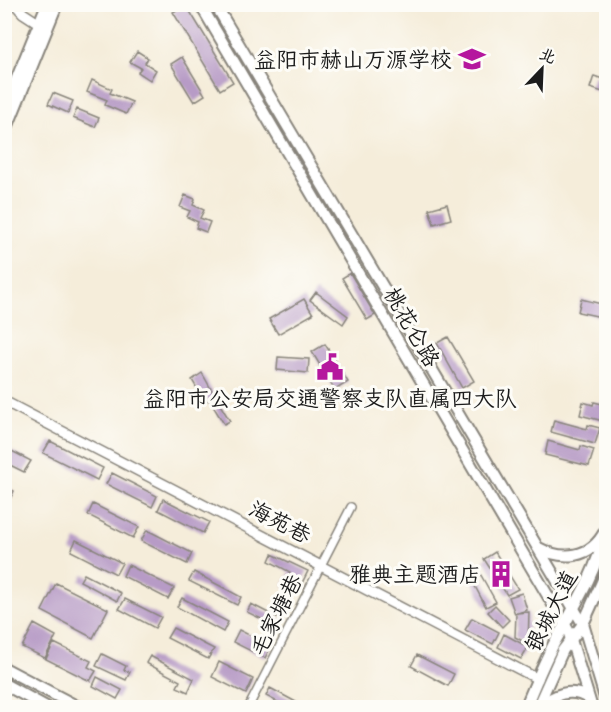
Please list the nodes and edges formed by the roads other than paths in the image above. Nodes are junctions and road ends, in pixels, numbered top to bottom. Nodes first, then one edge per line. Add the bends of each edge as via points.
1 (15, 4) edge
2 (47, 4) edge
3 (57, 4) edge
4 (215, 4) edge
5 (202, 5) edge
6 (43, 26) junction
7 (4, 110) edge
8 (4, 135) edge
9 (4, 401) edge
10 (351, 507) dead end
11 (606, 530) edge
12 (537, 547) junction
13 (321, 566) junction
14 (606, 573) edge
15 (574, 610) junction
16 (583, 624) junction
17 (565, 625) junction
18 (571, 639) junction
19 (4, 668) edge
20 (538, 679) junction
21 (5, 686) edge
22 (606, 701) edge
23 (591, 703) edge
24 (48, 708) edge
25 (80, 708) edge
26 (249, 708) edge
27 (525, 708) edge
28 (537, 708) edge

1 - 6 street
2 - 6 main road
3 - 6 main road
4 - 12 main road, 桃花仑路
5 - 17 main road, 桃花仑路
6 - 7 main road
6 - 8 main road
9 - 13 street, 海苑巷
10 - 13 street, 毛家塘巷
11 - 12 main road via 591,549 578,555 564,557
11 - 15 main road, 银城大道 via 599,559
12 - 15 main road, 桃花仑路
13 - 20 street, 海苑巷
13 - 26 street, 毛家塘巷
14 - 16 main road, 银城大道
15 - 16 main road, 桃花仑路
15 - 17 main road, 银城大道
16 - 18 main road, 银城大道
16 - 22 main road, 桃花仑路
17 - 18 main road, 桃花仑路
17 - 20 main road, 银城大道
18 - 23 main road, 桃花仑路
18 - 28 main road, 银城大道
19 - 25 main road
20 - 27 main road, 银城大道
21 - 24 main road
23 - 28 main road via 580,692 564,693

